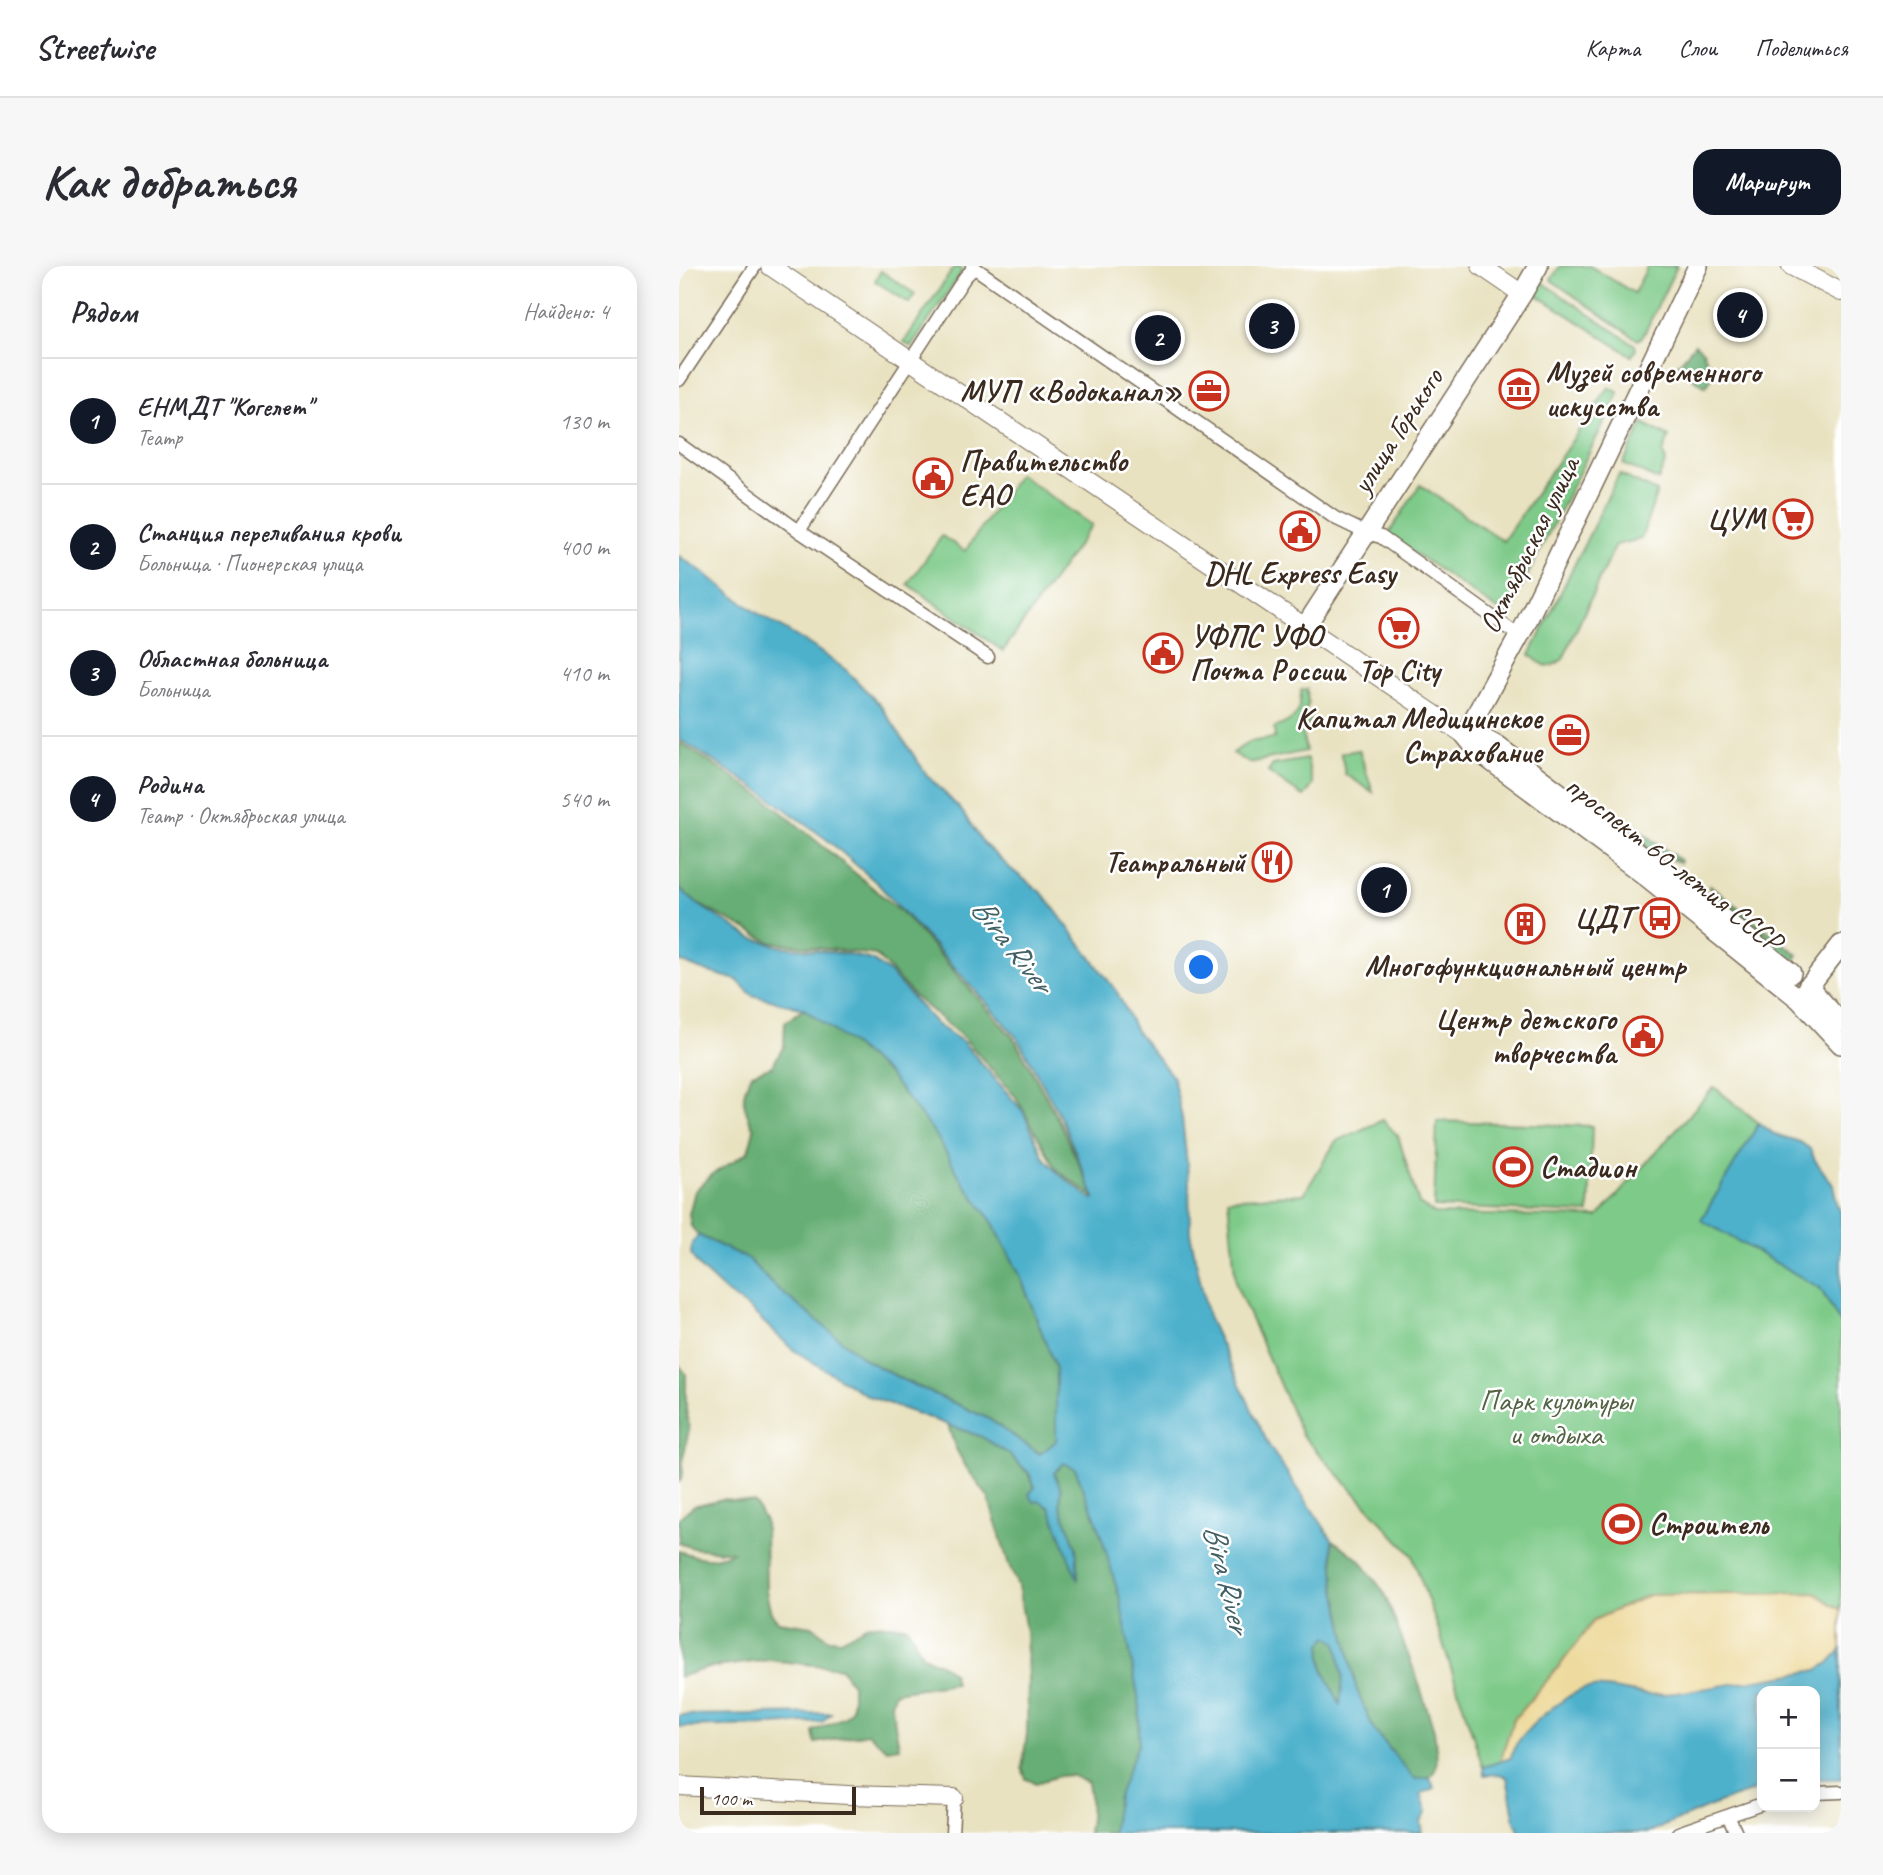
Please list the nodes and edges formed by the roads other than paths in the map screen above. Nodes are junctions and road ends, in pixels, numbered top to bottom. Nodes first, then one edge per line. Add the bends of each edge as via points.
1 (755, 266) edge
2 (770, 266) edge
3 (1481, 266) edge
4 (1538, 266) edge
5 (1698, 266) edge
6 (1791, 266) edge
7 (973, 267) edge
8 (1841, 292) edge
9 (1522, 294) junction
10 (911, 360) junction
11 (679, 380) edge
12 (679, 444) edge
13 (799, 530) junction
14 (1366, 533) junction
15 (1305, 627) junction
16 (1519, 636) junction
17 (988, 657) dead end
18 (1465, 735) junction
19 (1840, 947) edge
20 (1791, 973) joint
21 (1803, 993) junction
22 (1841, 1023) edge
23 (1841, 1044) edge
24 (679, 1786) edge
25 (1841, 1792) edge
26 (1820, 1793) edge
27 (954, 1798) joint
28 (1757, 1806) edge
29 (1728, 1816) junction
30 (951, 1833) edge
31 (1678, 1833) edge
32 (1736, 1833) edge

1 - 11 street
2 - 10 main road, проспект 60-летия СССР
3 - 9 main road
4 - 9 main road, улица Горького
5 - 16 main road, Октябрьская улица
6 - 8 main road
7 - 10 street
7 - 14 street via 1335,518
9 - 14 main road, улица Горького
10 - 13 street
10 - 15 main road, проспект 60-летия СССР
12 - 13 street
13 - 17 street
14 - 15 main road, улица Горького
14 - 16 street via 1381,537
15 - 18 main road, проспект 60-летия СССР
16 - 18 main road, Октябрьская улица
18 - 20 main road, проспект 60-летия СССР via 1486,740 1507,753
18 - 21 main road, проспект 60-летия СССР via 1479,752
19 - 21 main road
20 - 21 main road, проспект 60-летия СССР
21 - 22 main road, проспект 60-летия СССР
21 - 23 main road, проспект 60-летия СССР
24 - 27 main road
25 - 26 street
27 - 30 street
28 - 29 street
29 - 31 street
29 - 32 street

